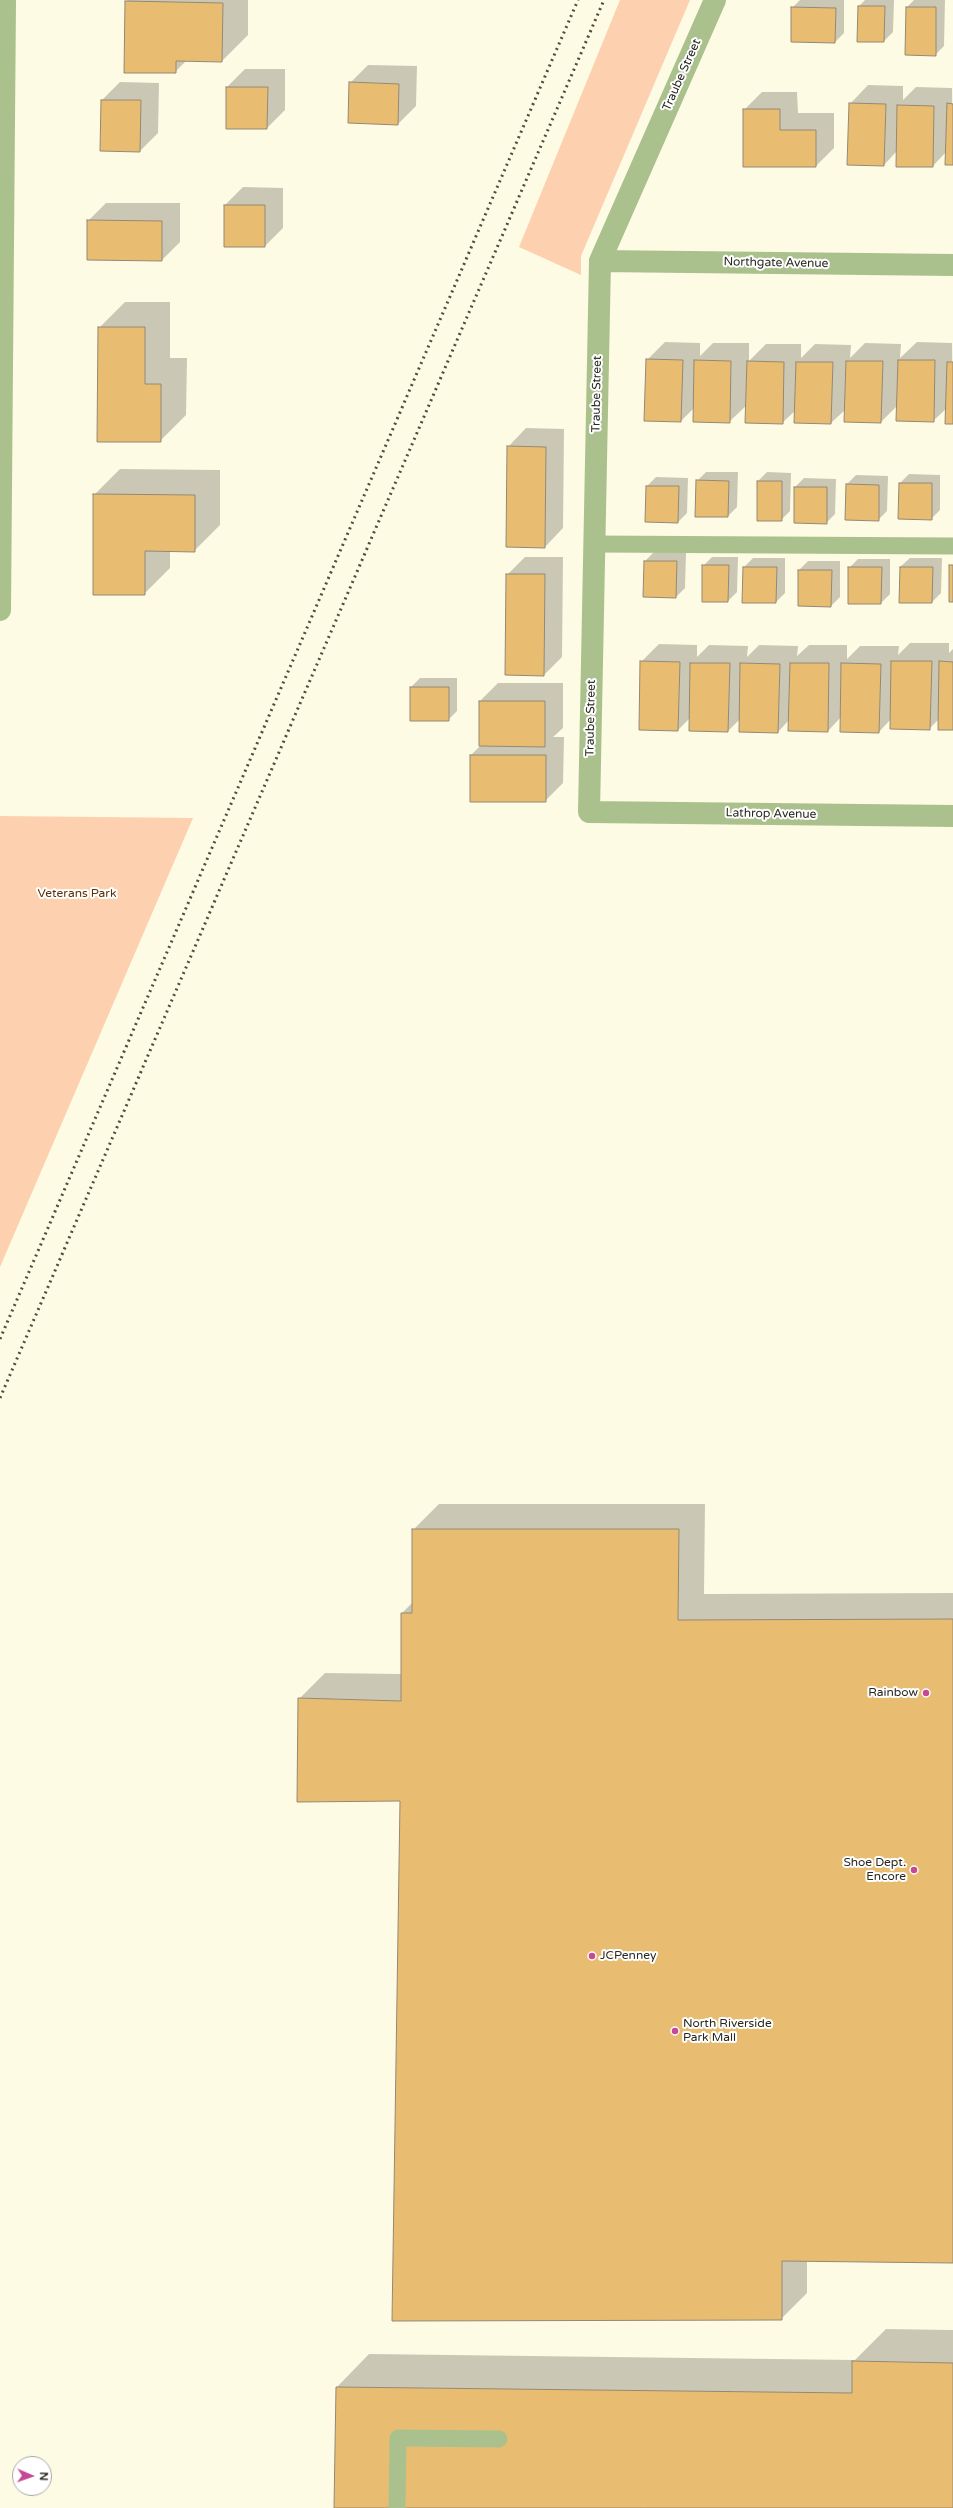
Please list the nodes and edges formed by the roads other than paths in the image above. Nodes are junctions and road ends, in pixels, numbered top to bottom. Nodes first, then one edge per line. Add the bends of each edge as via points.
1 (5, 0) edge
2 (715, 0) edge
3 (600, 261) junction
4 (953, 265) edge
5 (594, 544) junction
6 (953, 546) edge
7 (0, 610) edge
8 (588, 812) joint
9 (953, 816) edge
10 (499, 2439) dead end
11 (397, 2508) edge

1 - 7 street
2 - 3 street, Traube Street
3 - 4 street, Northgate Avenue
3 - 5 street, Traube Street
5 - 6 lane
5 - 8 street, Traube Street
8 - 9 street, Lathrop Avenue
10 - 11 lane via 398,2438

